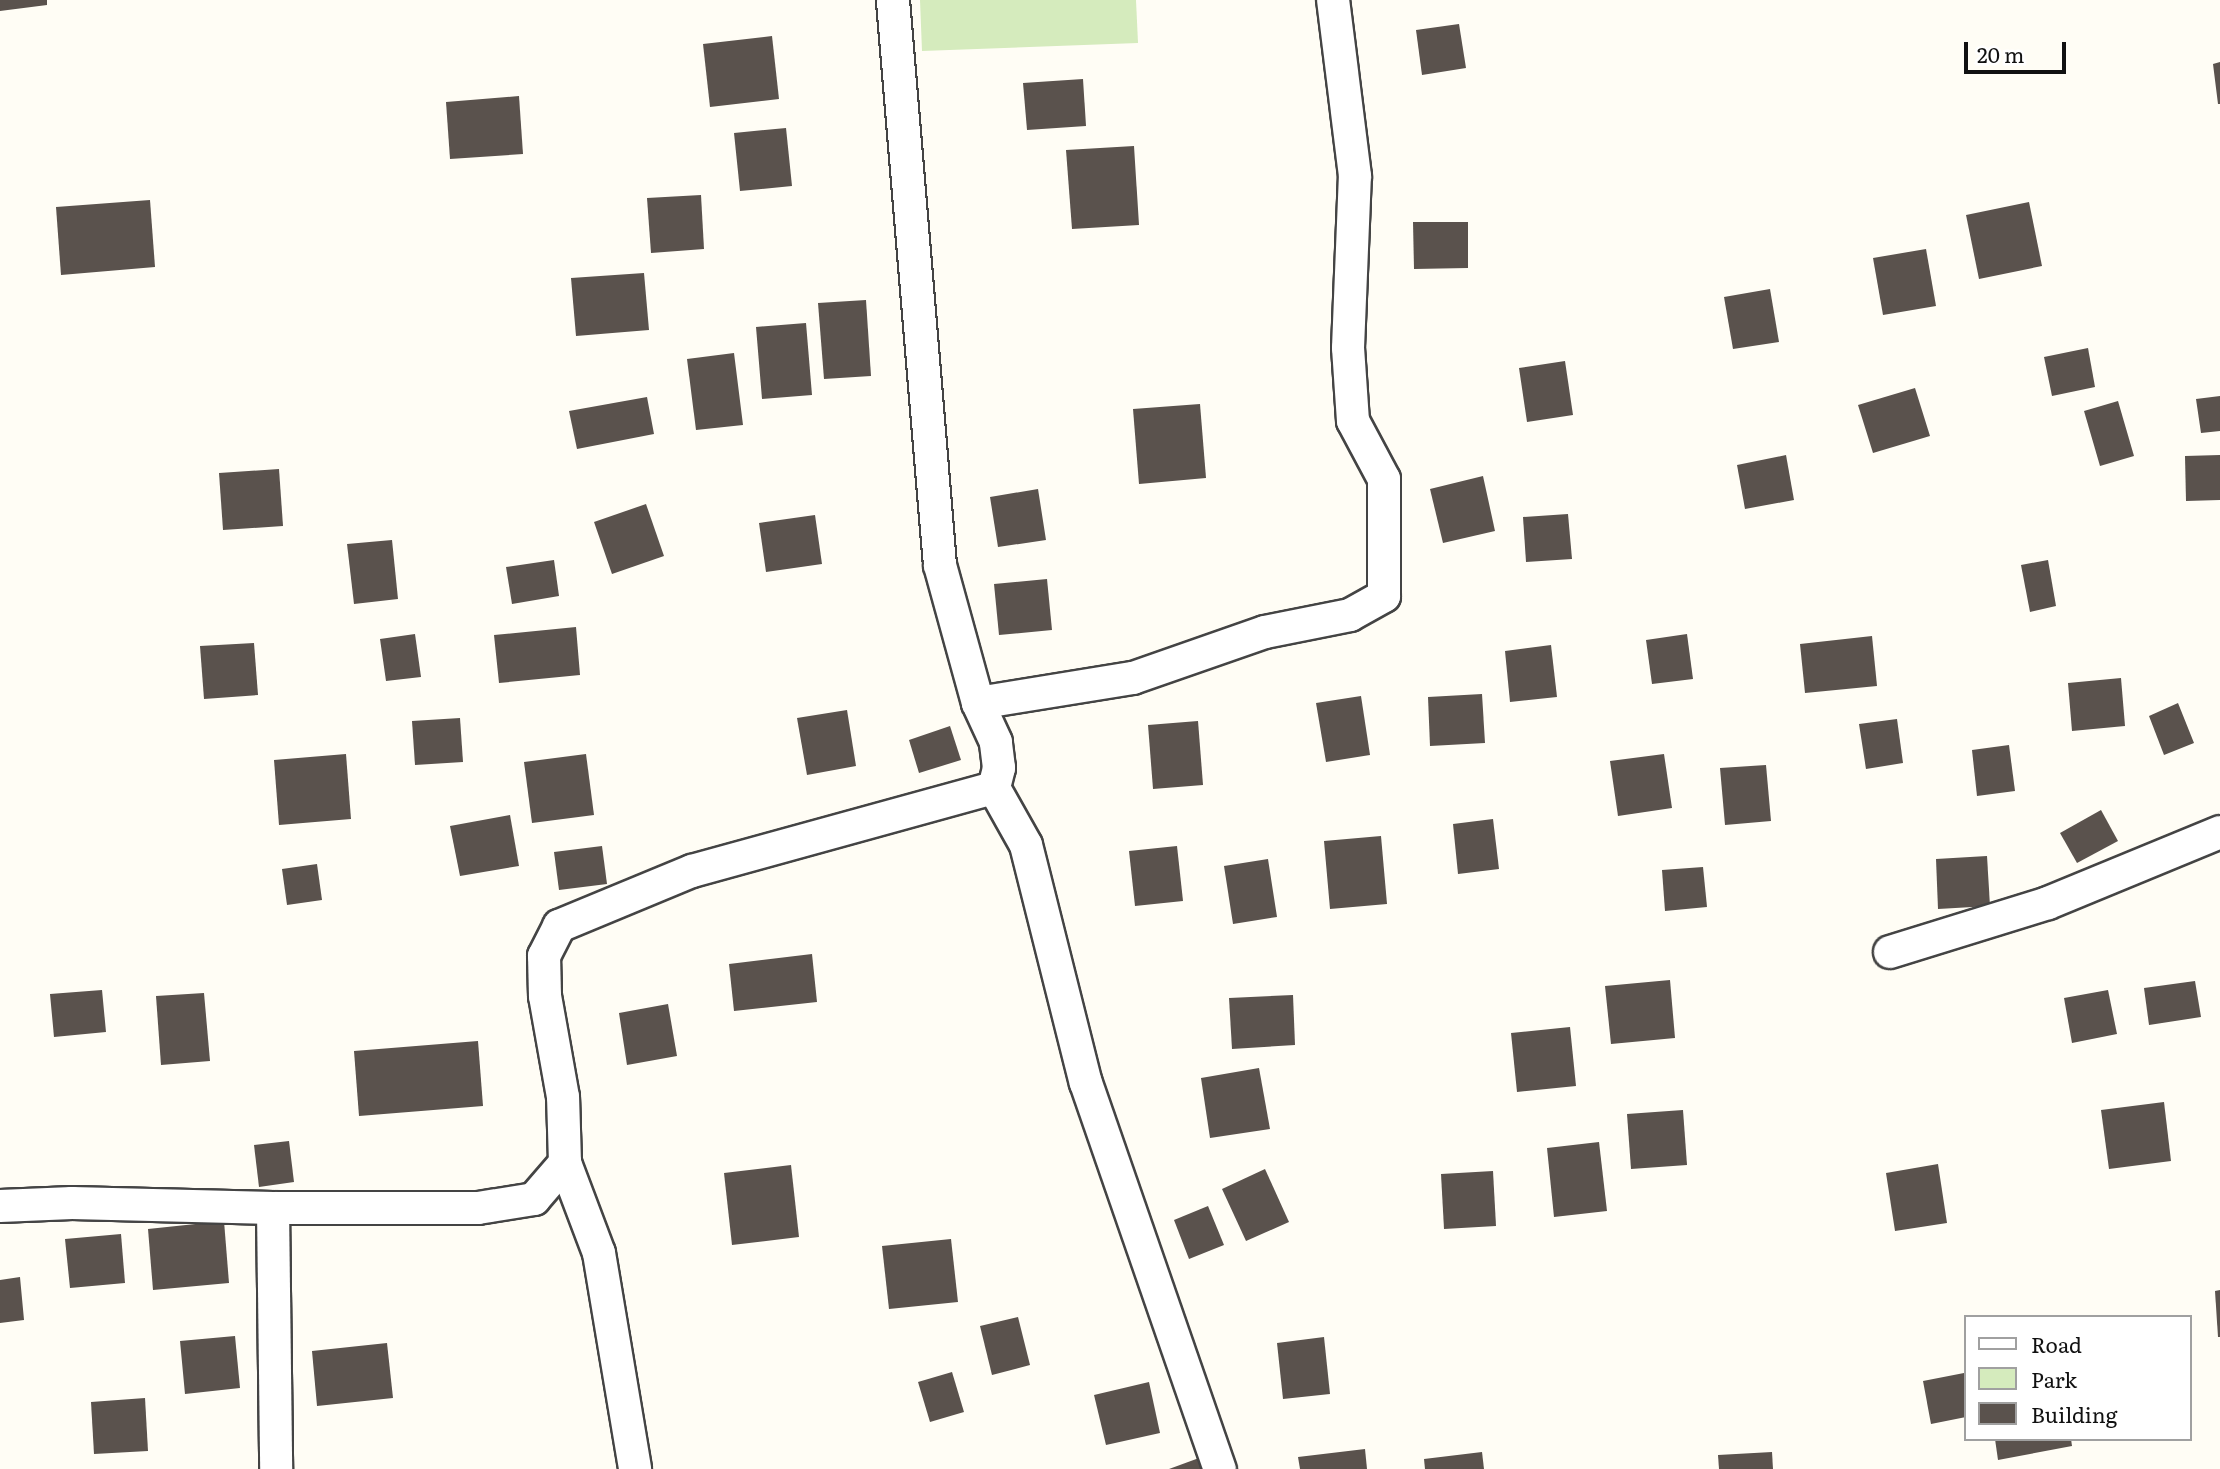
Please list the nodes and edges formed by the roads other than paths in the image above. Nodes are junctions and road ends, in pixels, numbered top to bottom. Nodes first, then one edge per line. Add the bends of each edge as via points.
1 (893, 0) edge
2 (1333, 0) edge
3 (978, 703) junction
4 (993, 788) junction
5 (2220, 832) edge
6 (1890, 953) dead end
7 (565, 1163) junction
8 (0, 1206) edge
9 (273, 1209) junction
10 (276, 1469) edge
11 (635, 1469) edge
12 (1220, 1469) edge

1 - 3 street via 940,565
2 - 3 street via 1355,176 1348,348 1353,421 1384,479 1384,596 1350,615 1265,632 1133,678
3 - 4 street via 996,742 999,768
4 - 7 street via 692,871 559,926 544,956 545,996 564,1097
4 - 12 street via 1026,845 1086,1083
5 - 6 street via 2048,903
7 - 9 street via 534,1199 478,1209
7 - 11 street via 599,1253
8 - 9 street via 72,1203
9 - 10 street

